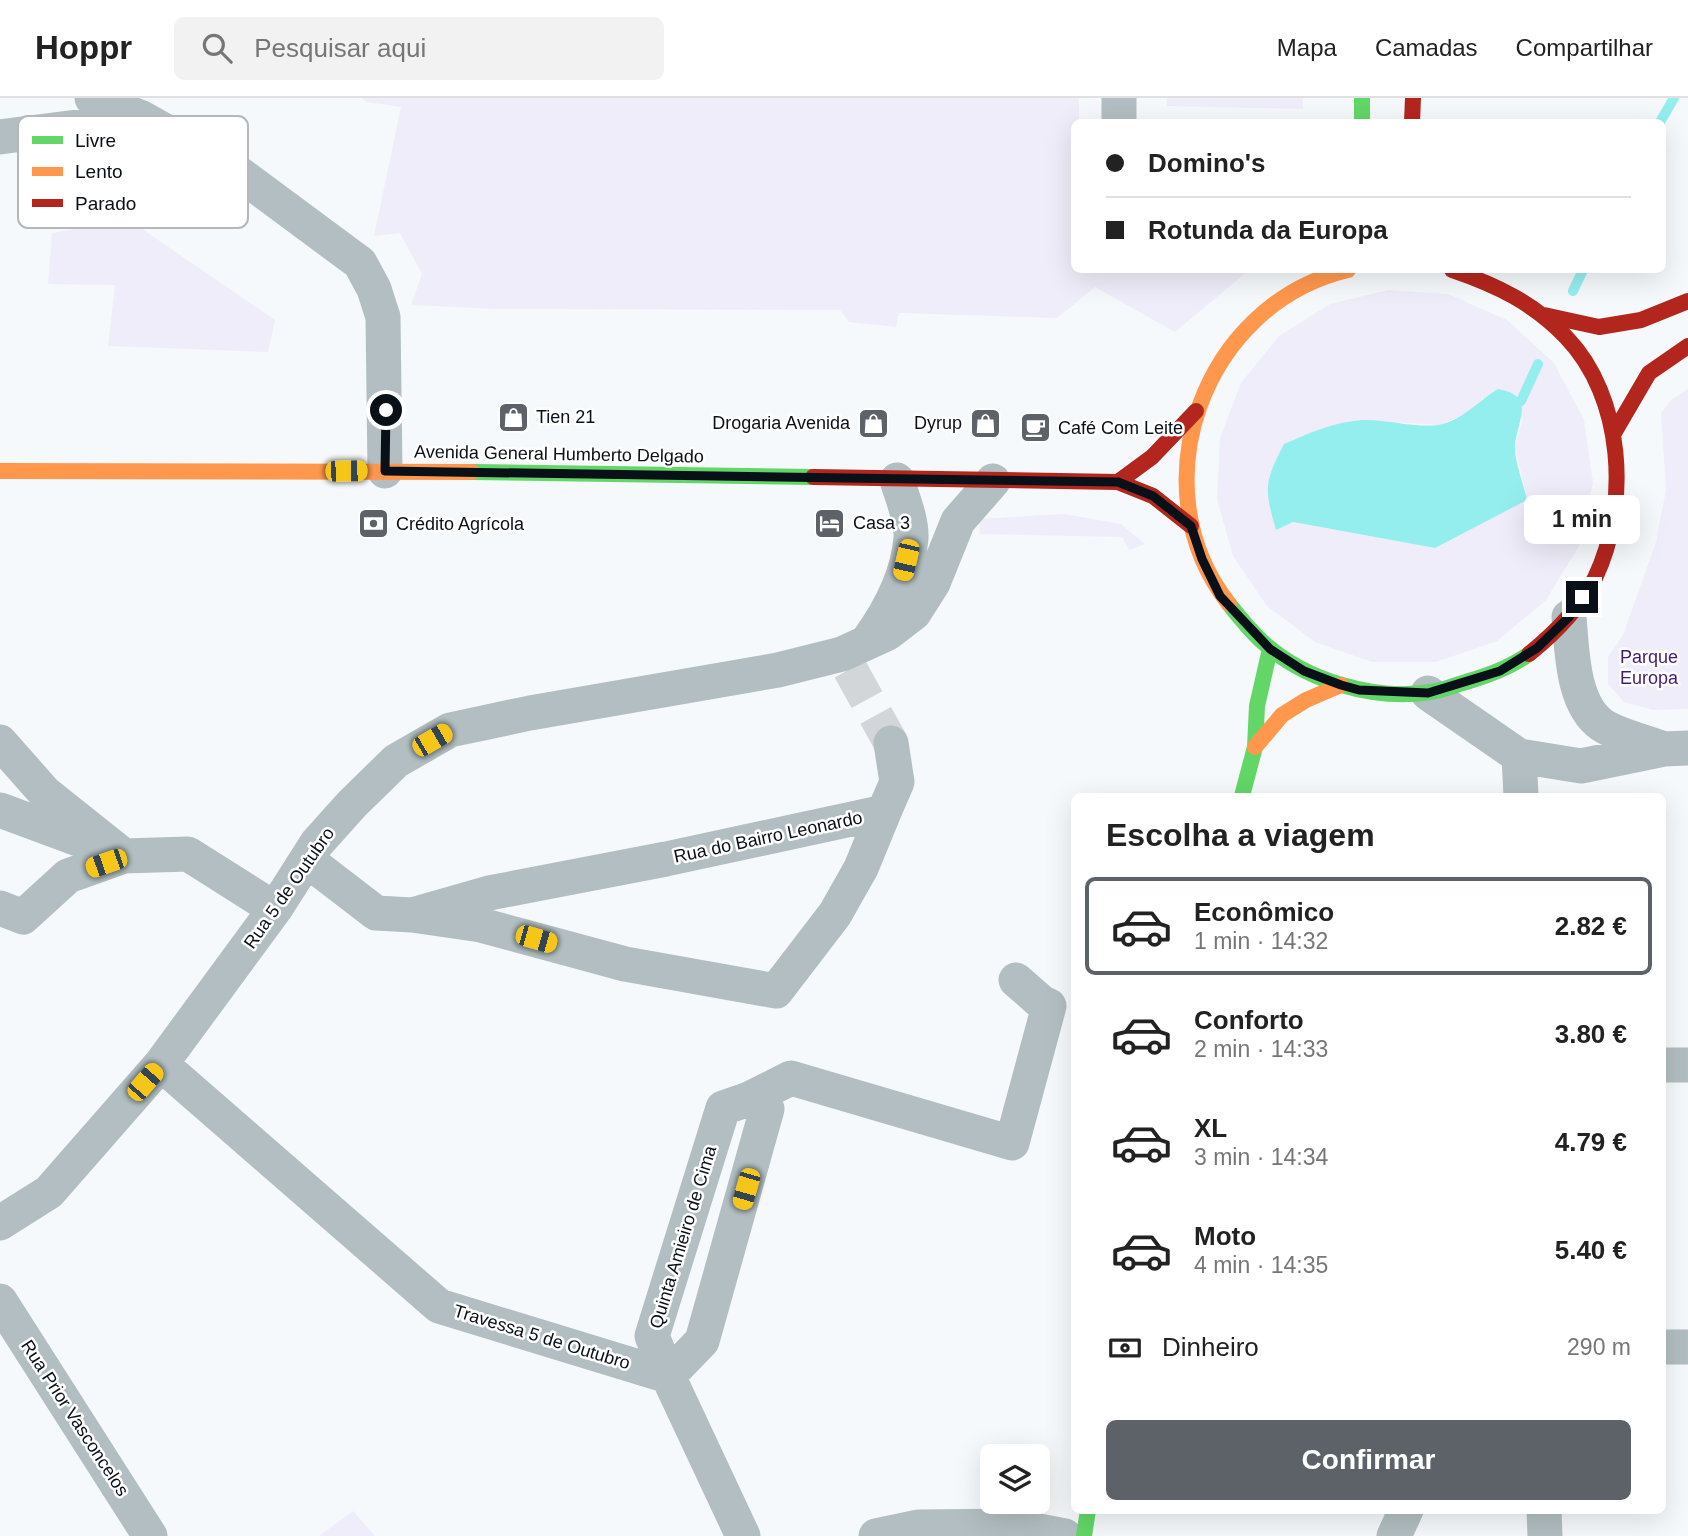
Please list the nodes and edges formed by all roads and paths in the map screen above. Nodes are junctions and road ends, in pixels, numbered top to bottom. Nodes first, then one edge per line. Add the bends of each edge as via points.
1 (92, 98) edge
2 (1119, 98) edge
3 (1362, 98) edge
4 (1413, 98) edge
5 (137, 116) edge
6 (1119, 119) edge
7 (1362, 119) edge
8 (1412, 119) edge
9 (18, 134) edge
10 (0, 136) edge
11 (248, 180) edge
12 (1337, 273) edge
13 (1461, 273) edge
14 (1688, 301) edge
15 (1544, 315) junction
16 (1688, 346) edge
17 (1196, 411) junction
18 (1614, 433) junction
19 (0, 471) edge
20 (385, 471) junction
21 (913, 480) junction
22 (993, 481) junction
23 (1118, 482) junction
24 (1191, 526) junction
25 (1569, 617) junction
26 (1270, 649) junction
27 (853, 655) junction
28 (1341, 685) junction
29 (1428, 693) junction
30 (0, 742) edge
31 (891, 743) tunnel mouth
32 (1255, 747) junction
33 (1676, 749) edge
34 (1519, 756) junction
35 (1243, 793) edge
36 (1521, 793) edge
37 (0, 810) edge
38 (884, 812) junction
39 (124, 856) junction
40 (307, 860) junction
41 (0, 908) edge
42 (275, 909) junction
43 (412, 915) junction
44 (1016, 979) dead end
45 (161, 1064) junction
46 (1666, 1065) edge
47 (1688, 1065) edge
48 (749, 1099) junction
49 (0, 1223) edge
50 (0, 1301) edge
51 (1666, 1347) edge
52 (1688, 1347) edge
53 (668, 1376) junction
54 (1087, 1514) edge
55 (1404, 1514) edge
56 (1544, 1514) edge
57 (150, 1536) edge
58 (743, 1536) edge
59 (876, 1536) edge
60 (1065, 1536) edge
61 (1084, 1536) edge
62 (1394, 1536) edge
63 (1545, 1536) edge

1 - 5 street
2 - 6 street
3 - 7 main road
4 - 8 main road
9 - 10 street
11 - 20 street via 360,263 374,289 383,317
12 - 17 main road via 1289,294 1249,326 1210,378
13 - 15 main road via 1497,285
14 - 15 main road via 1641,320 1599,327
15 - 18 main road via 1572,345 1594,379
16 - 18 main road via 1648,373
17 - 23 main road via 1152,457
17 - 24 main road via 1186,468
18 - 25 main road via 1619,480 1612,533 1595,578
19 - 20 main road, Avenida General Humberto Delgado
20 - 21 main road, Avenida General Humberto Delgado
21 - 22 main road, Avenida General Humberto Delgado
21 - 27 street via 920,487 901,583 881,623
22 - 23 main road, Avenida General Humberto Delgado
22 - 27 street, Rua 5 de Outubro via 958,521 933,583 914,613
23 - 24 main road, Avenida General Humberto Delgado via 1153,496
24 - 26 main road via 1220,596
25 - 29 main road via 1537,648 1500,671
25 - 33 street via 1575,684 1593,716 1603,725
26 - 28 main road via 1304,671
26 - 32 main road via 1257,706
27 - 40 street, Rua 5 de Outubro via 450,730 396,761 352,804
28 - 29 main road
28 - 32 main road via 1282,715
29 - 34 street
30 - 39 street via 45,793
31 - 38 street via 897,782
32 - 35 main road
33 - 34 street via 1581,765
34 - 36 street
37 - 39 street
38 - 43 street, Rua do Bairro Leonardo via 489,893
38 - 43 street, Rua do Bairro Leonardo via 861,868 835,914 776,990 625,964 481,925
39 - 41 street via 68,876 23,917
39 - 42 street via 188,855
40 - 42 street, Rua 5 de Outubro
40 - 43 street via 376,913
42 - 45 street, Rua 5 de Outubro
44 - 48 street, Quinta Amieiro de Cima via 1049,1006 1012,1143 791,1078
45 - 49 street, Rua 5 de Outubro via 49,1192
45 - 53 street, Travessa 5 de Outubro via 439,1306
46 - 47 street
48 - 53 street, Quinta Amieiro de Cima via 723,1108 652,1336
48 - 53 street via 767,1109 718,1289 702,1342
50 - 57 street, Rua Prior Vasconcelos
51 - 52 street
53 - 58 street
54 - 61 main road
55 - 62 street
56 - 63 street
59 - 60 street via 919,1527 1013,1526

